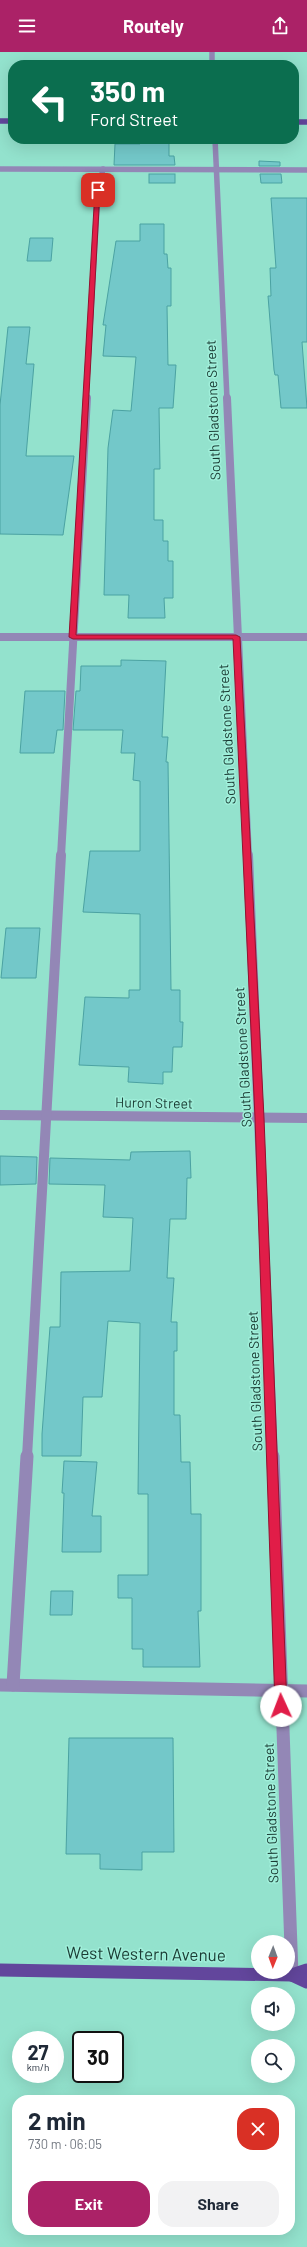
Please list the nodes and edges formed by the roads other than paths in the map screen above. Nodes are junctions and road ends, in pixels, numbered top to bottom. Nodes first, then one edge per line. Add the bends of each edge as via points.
1 (215, 144) edge
2 (0, 169) edge
3 (103, 170) junction
4 (217, 170) junction
5 (307, 170) edge
6 (0, 637) edge
7 (73, 637) junction
8 (236, 637) junction
9 (307, 637) edge
10 (0, 1115) edge
11 (47, 1115) junction
12 (260, 1118) junction
13 (307, 1118) edge
14 (0, 1685) edge
15 (13, 1685) junction
16 (280, 1691) junction
17 (307, 1691) edge
18 (290, 1935) edge
19 (0, 1970) edge
20 (307, 1970) edge
21 (251, 1974) edge
22 (295, 1974) edge
23 (295, 1976) edge
24 (307, 1982) edge

1 - 4 street, South Gladstone Street
2 - 3 street
3 - 4 street
3 - 7 street via 98,190
4 - 5 street
4 - 8 street, South Gladstone Street
6 - 7 street
7 - 8 street
7 - 11 street
8 - 9 street
8 - 12 street, South Gladstone Street
10 - 11 street, Huron Street
11 - 12 street, Huron Street
11 - 15 street
12 - 13 street, Huron Street
12 - 16 street, South Gladstone Street
14 - 15 street
15 - 16 street
16 - 17 street
16 - 18 street, South Gladstone Street
19 - 21 main road, West Western Avenue
20 - 22 main road, West Western Avenue
23 - 24 main road, West Western Avenue

